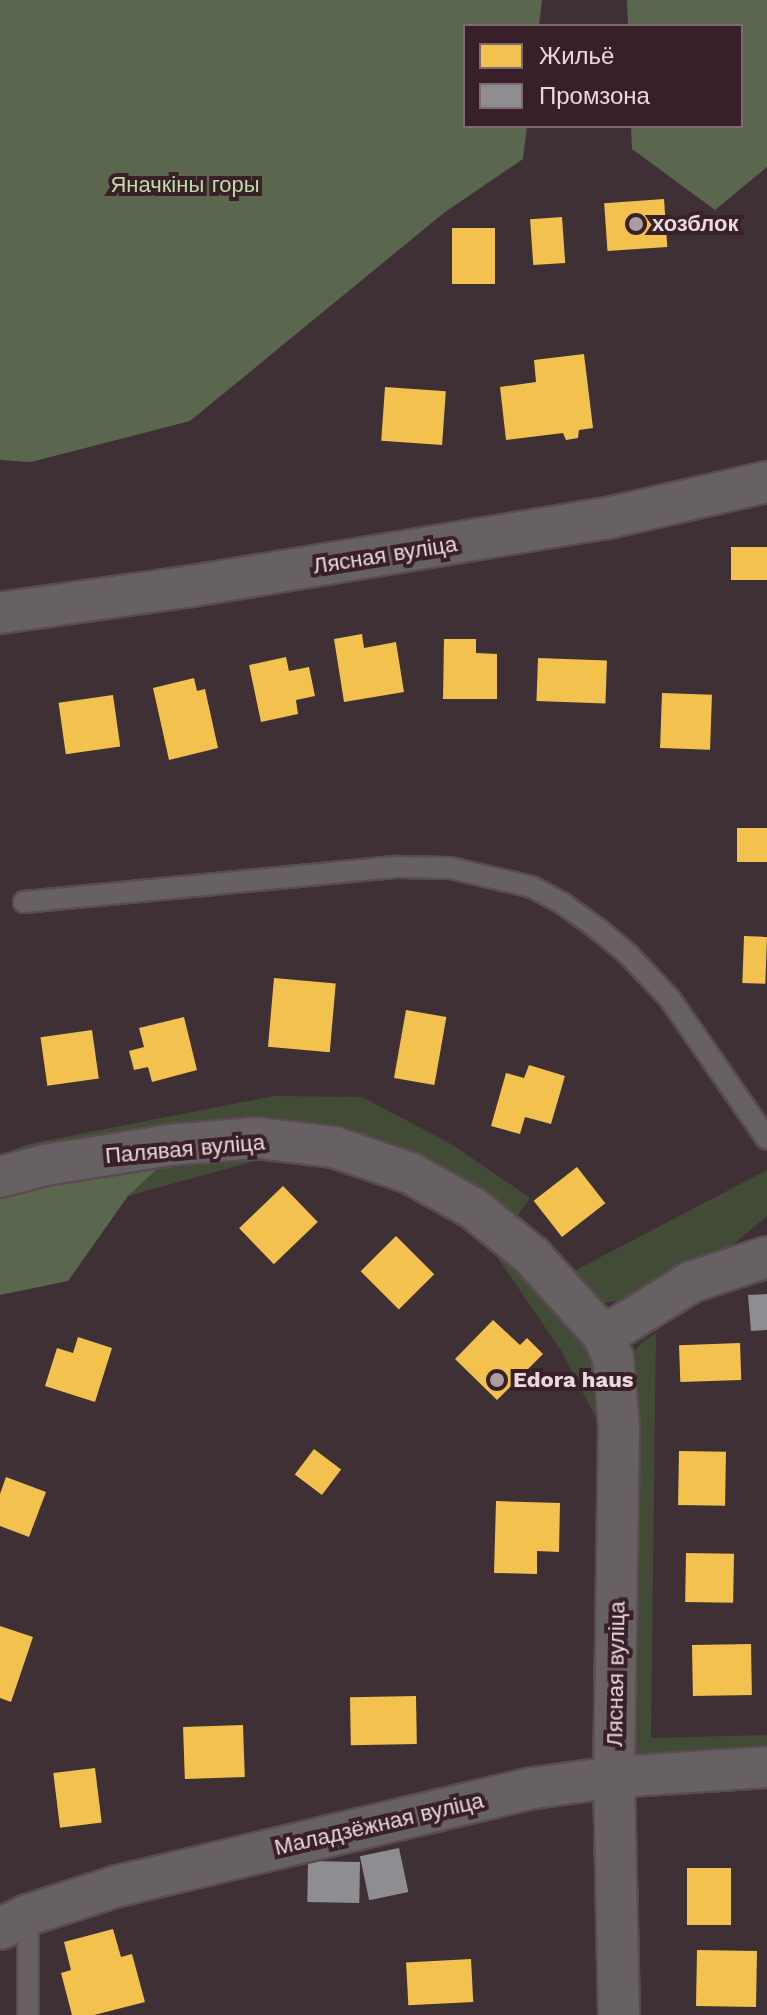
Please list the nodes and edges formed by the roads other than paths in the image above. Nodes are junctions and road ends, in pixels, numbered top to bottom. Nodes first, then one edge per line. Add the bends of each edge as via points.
1 (767, 482) edge
2 (0, 613) edge
3 (24, 902) dead end
4 (767, 1139) edge
5 (0, 1177) edge
6 (767, 1229) edge
7 (767, 1257) edge
8 (723, 1270) junction
9 (604, 1336) junction
10 (767, 1767) edge
11 (614, 1777) junction
12 (14, 1922) edge
13 (28, 2015) edge
14 (619, 2015) edge

1 - 2 street, Лясная вуліца via 608,518
3 - 4 lane via 397,867 450,868 532,887 598,929 660,988
5 - 9 street, Палявая вуліца via 170,1145 257,1138 334,1147 410,1173 473,1208 532,1256
6 - 8 street
7 - 8 street
8 - 9 street via 691,1282
9 - 11 street, Лясная вуліца via 613,1358 619,1426
10 - 11 street, Маладзёжная вуліца
11 - 12 street, Маладзёжная вуліца via 534,1788 118,1886
11 - 14 street, Лясная вуліца
12 - 13 lane

